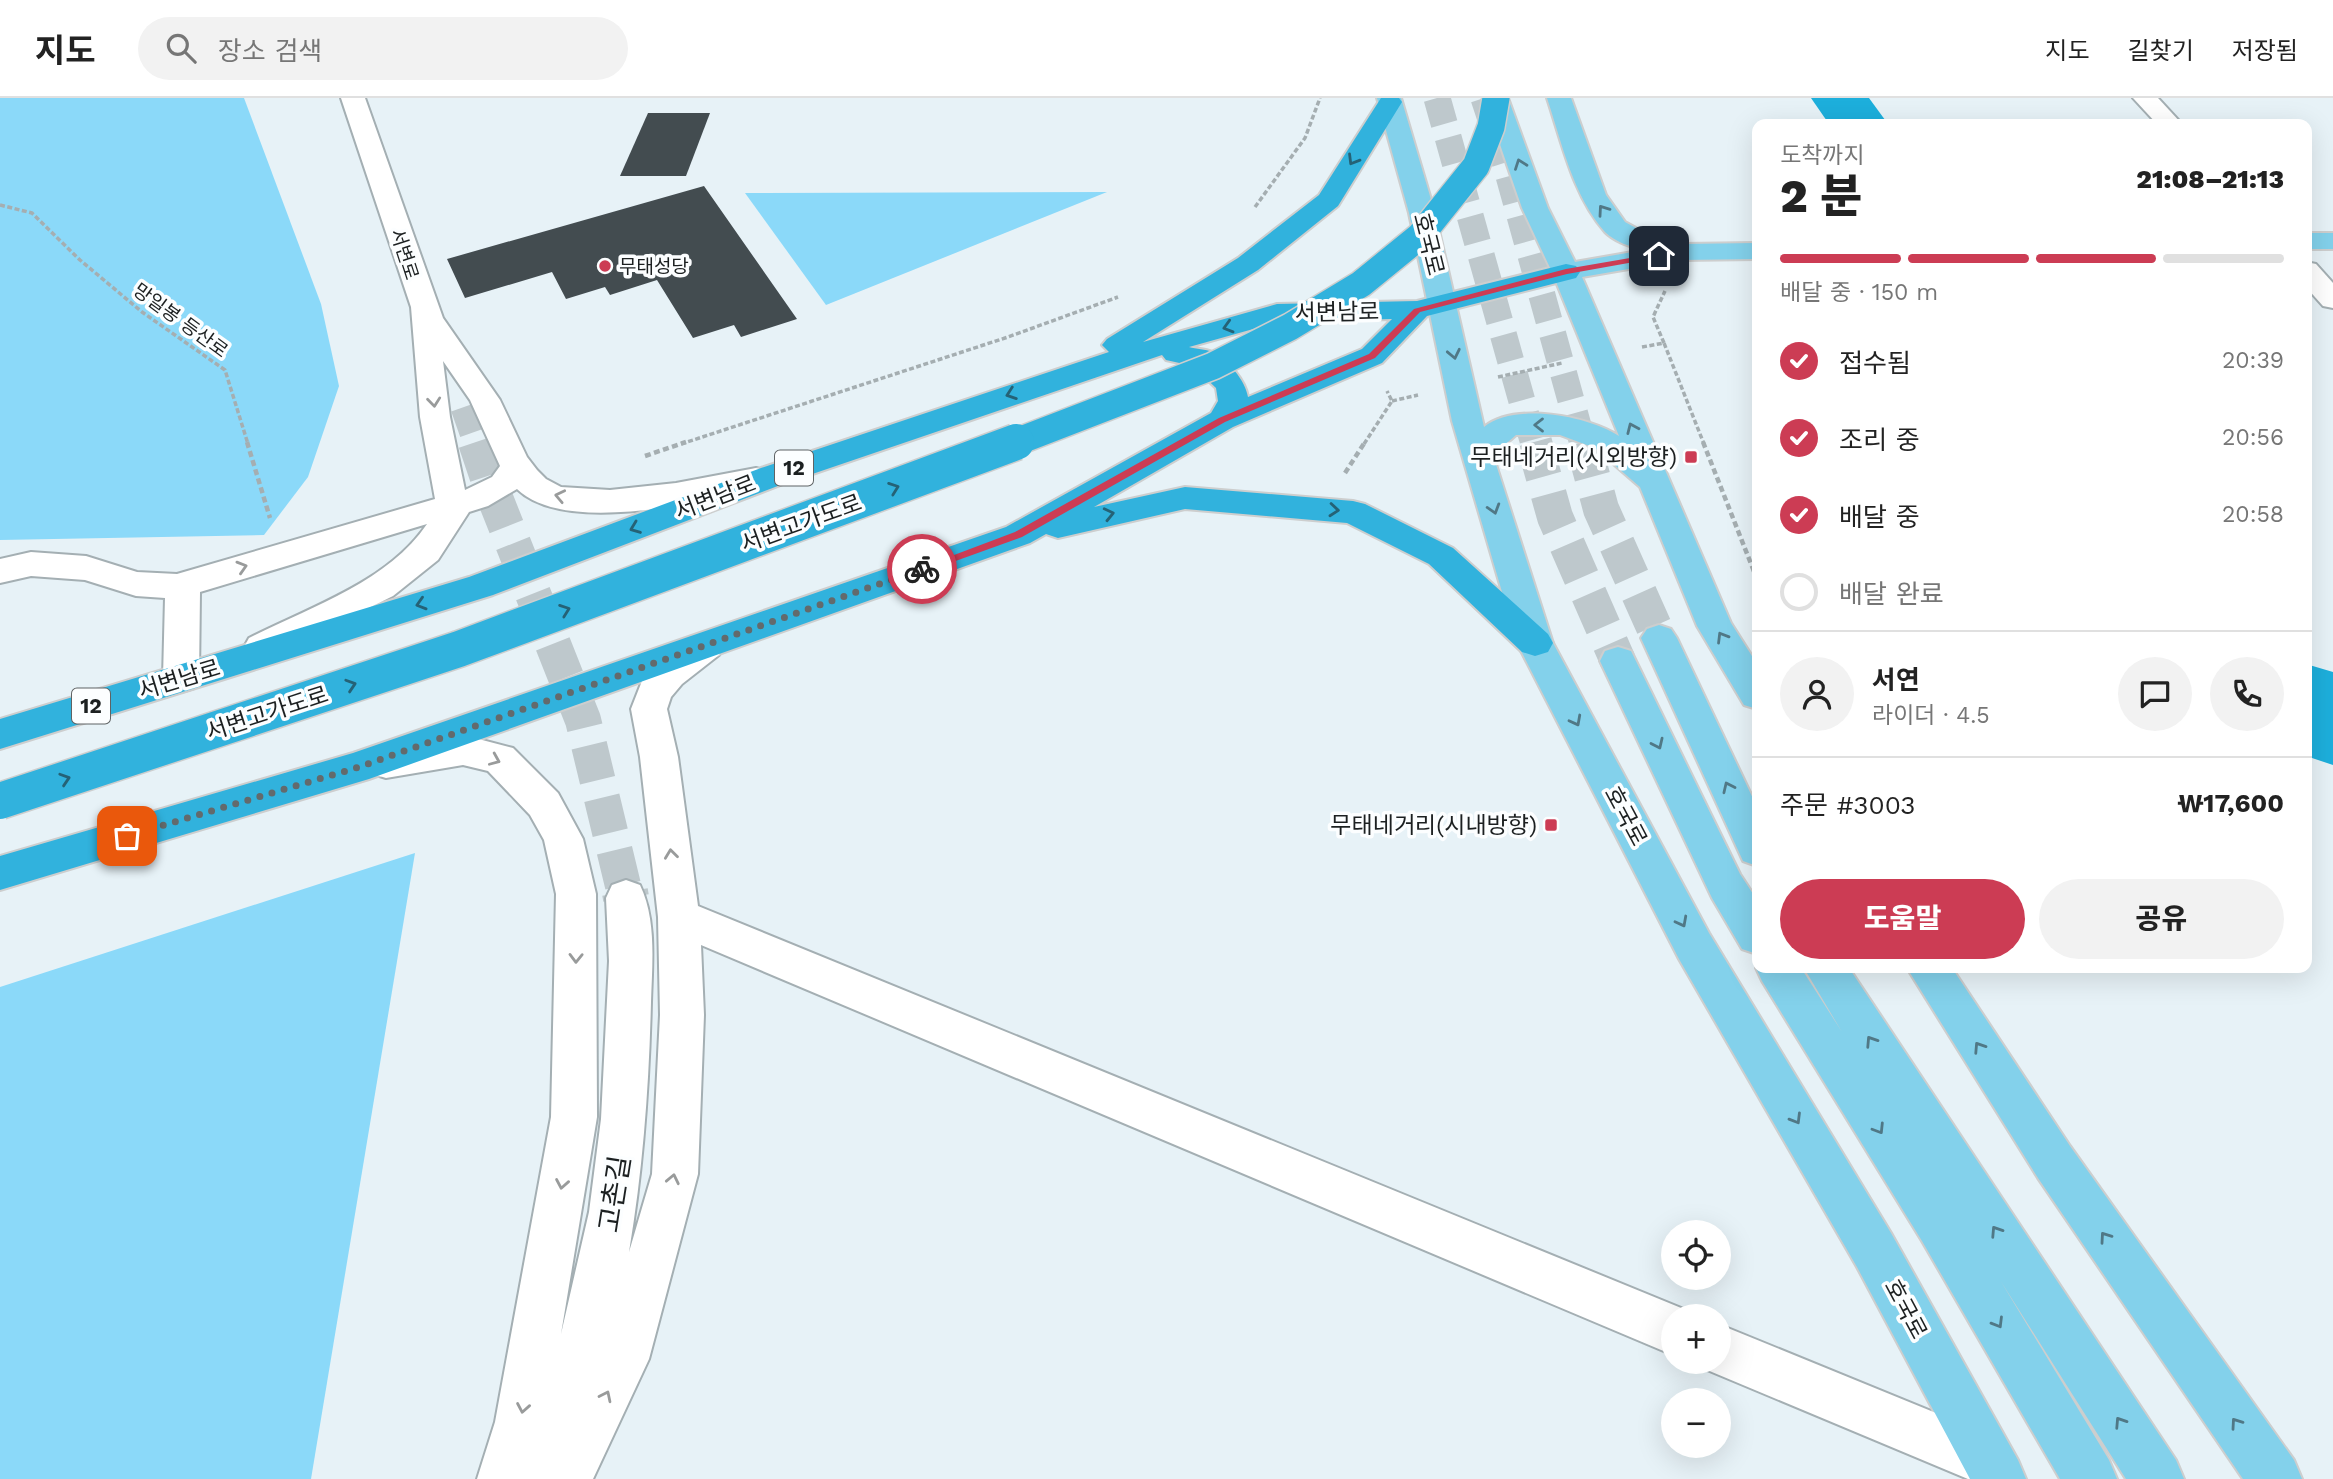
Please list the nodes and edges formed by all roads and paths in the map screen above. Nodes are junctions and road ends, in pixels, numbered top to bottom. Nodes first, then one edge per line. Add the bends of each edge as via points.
1 (353, 98) edge
2 (1320, 98) edge
3 (1496, 98) edge
4 (1559, 98) edge
5 (2145, 98) edge
6 (1389, 100) edge
7 (2165, 119) edge
8 (0, 205) edge
9 (1252, 210) dead end
10 (2312, 241) edge
11 (2333, 241) edge
12 (1752, 251) edge
13 (1682, 252) junction
14 (1566, 272) junction
15 (2312, 277) edge
16 (1124, 295) dead end
17 (2333, 300) edge
18 (1430, 307) junction
19 (423, 310) junction
20 (1136, 354) junction
21 (1069, 374) junction
22 (464, 407) tunnel mouth
23 (1222, 420) junction
24 (1477, 453) junction
25 (640, 458) dead end
26 (517, 466) junction
27 (772, 476) junction
28 (1659, 489) junction
29 (451, 506) junction
30 (1018, 535) junction
31 (284, 555) junction
32 (0, 571) edge
33 (180, 585) junction
34 (1659, 638) tunnel mouth
35 (1535, 643) junction
36 (706, 646) junction
37 (1618, 661) tunnel mouth
38 (224, 664) junction
39 (181, 678) junction
40 (1752, 687) edge
41 (0, 734) edge
42 (356, 768) junction
43 (0, 801) edge
44 (1752, 838) edge
45 (0, 873) edge
46 (625, 898) tunnel mouth
47 (679, 917) junction
48 (1752, 928) edge
49 (1780, 973) edge
50 (1828, 973) edge
51 (1931, 973) edge
52 (1661, 1325) edge
53 (1731, 1355) edge
54 (1993, 1470) edge
55 (504, 1479) edge
56 (535, 1479) edge
57 (565, 1479) edge
58 (2090, 1479) edge
59 (2157, 1479) edge
60 (2275, 1479) edge

1 - 19 street, 서변로
2 - 9 path via 1305,138
14 -> 3 main road via 1535,208
43 -> 3 highway, 서변고가도로, bridge via 459,649 1213,366 1361,284 1420,236 1476,166
13 -> 4 main road via 1637,240 1616,228 1593,195
5 - 7 street
6 - 18 main road, 호국로 via 1422,213
6 -> 21 highway via 1329,201 1248,264
8 - 31 path, 망일봉 등산로 via 32,213 142,312 225,370 262,500
10 - 11 main road
12 - 13 main road
13 - 14 main road
14 - 18 highway
28 -> 14 main road
15 - 17 street
16 - 25 path
18 -> 20 highway, 서변남로 / 12 via 1277,313
18 - 23 highway, 서변남로 via 1372,356
18 -> 24 main road, 호국로
19 - 22 street, 서변로
19 - 26 street via 485,400
19 -> 29 street
20 - 21 highway, 서변남로 / 12
20 - 23 highway via 1202,359 1231,385 1233,401
21 -> 27 highway, 서변남로 / 12
23 - 30 highway, 서변남로
28 -> 24 main road via 1606,441 1563,425 1510,425
24 -> 35 main road, 호국로
27 -> 26 street via 658,498 597,501 555,498 535,488
26 - 29 street via 503,485
27 -> 38 highway, 서변남로 / 12 via 481,586
40 -> 28 main road via 1715,626
29 - 31 street
29 - 38 street via 453,511 426,552 381,587
30 -> 35 highway via 1185,498 1353,512 1441,556
30 - 36 highway, 서변남로
33 -> 31 street
32 - 33 street via 31,564 86,568 135,584
33 - 39 street
44 -> 34 main road
35 -> 54 main road, 호국로 via 1694,946 1874,1250
36 - 42 highway, 서변남로
47 -> 36 street via 649,709 655,691 669,674
37 -> 48 main road via 1726,886
38 - 39 highway, 서변남로 / 12
39 - 41 highway, 서변남로 / 12
42 - 45 highway, 서변남로
42 -> 55 street via 463,750 500,759 544,804 563,839 576,894 574,1116 521,1422
46 - 56 street, 고촌길 via 632,930 627,1092 617,1188 568,1394
47 - 52 street
57 -> 47 street via 624,1359 675,1174 682,1015
49 -> 58 main road via 1939,1224
59 -> 50 main road
60 -> 51 main road via 2054,1162
53 - 54 street

